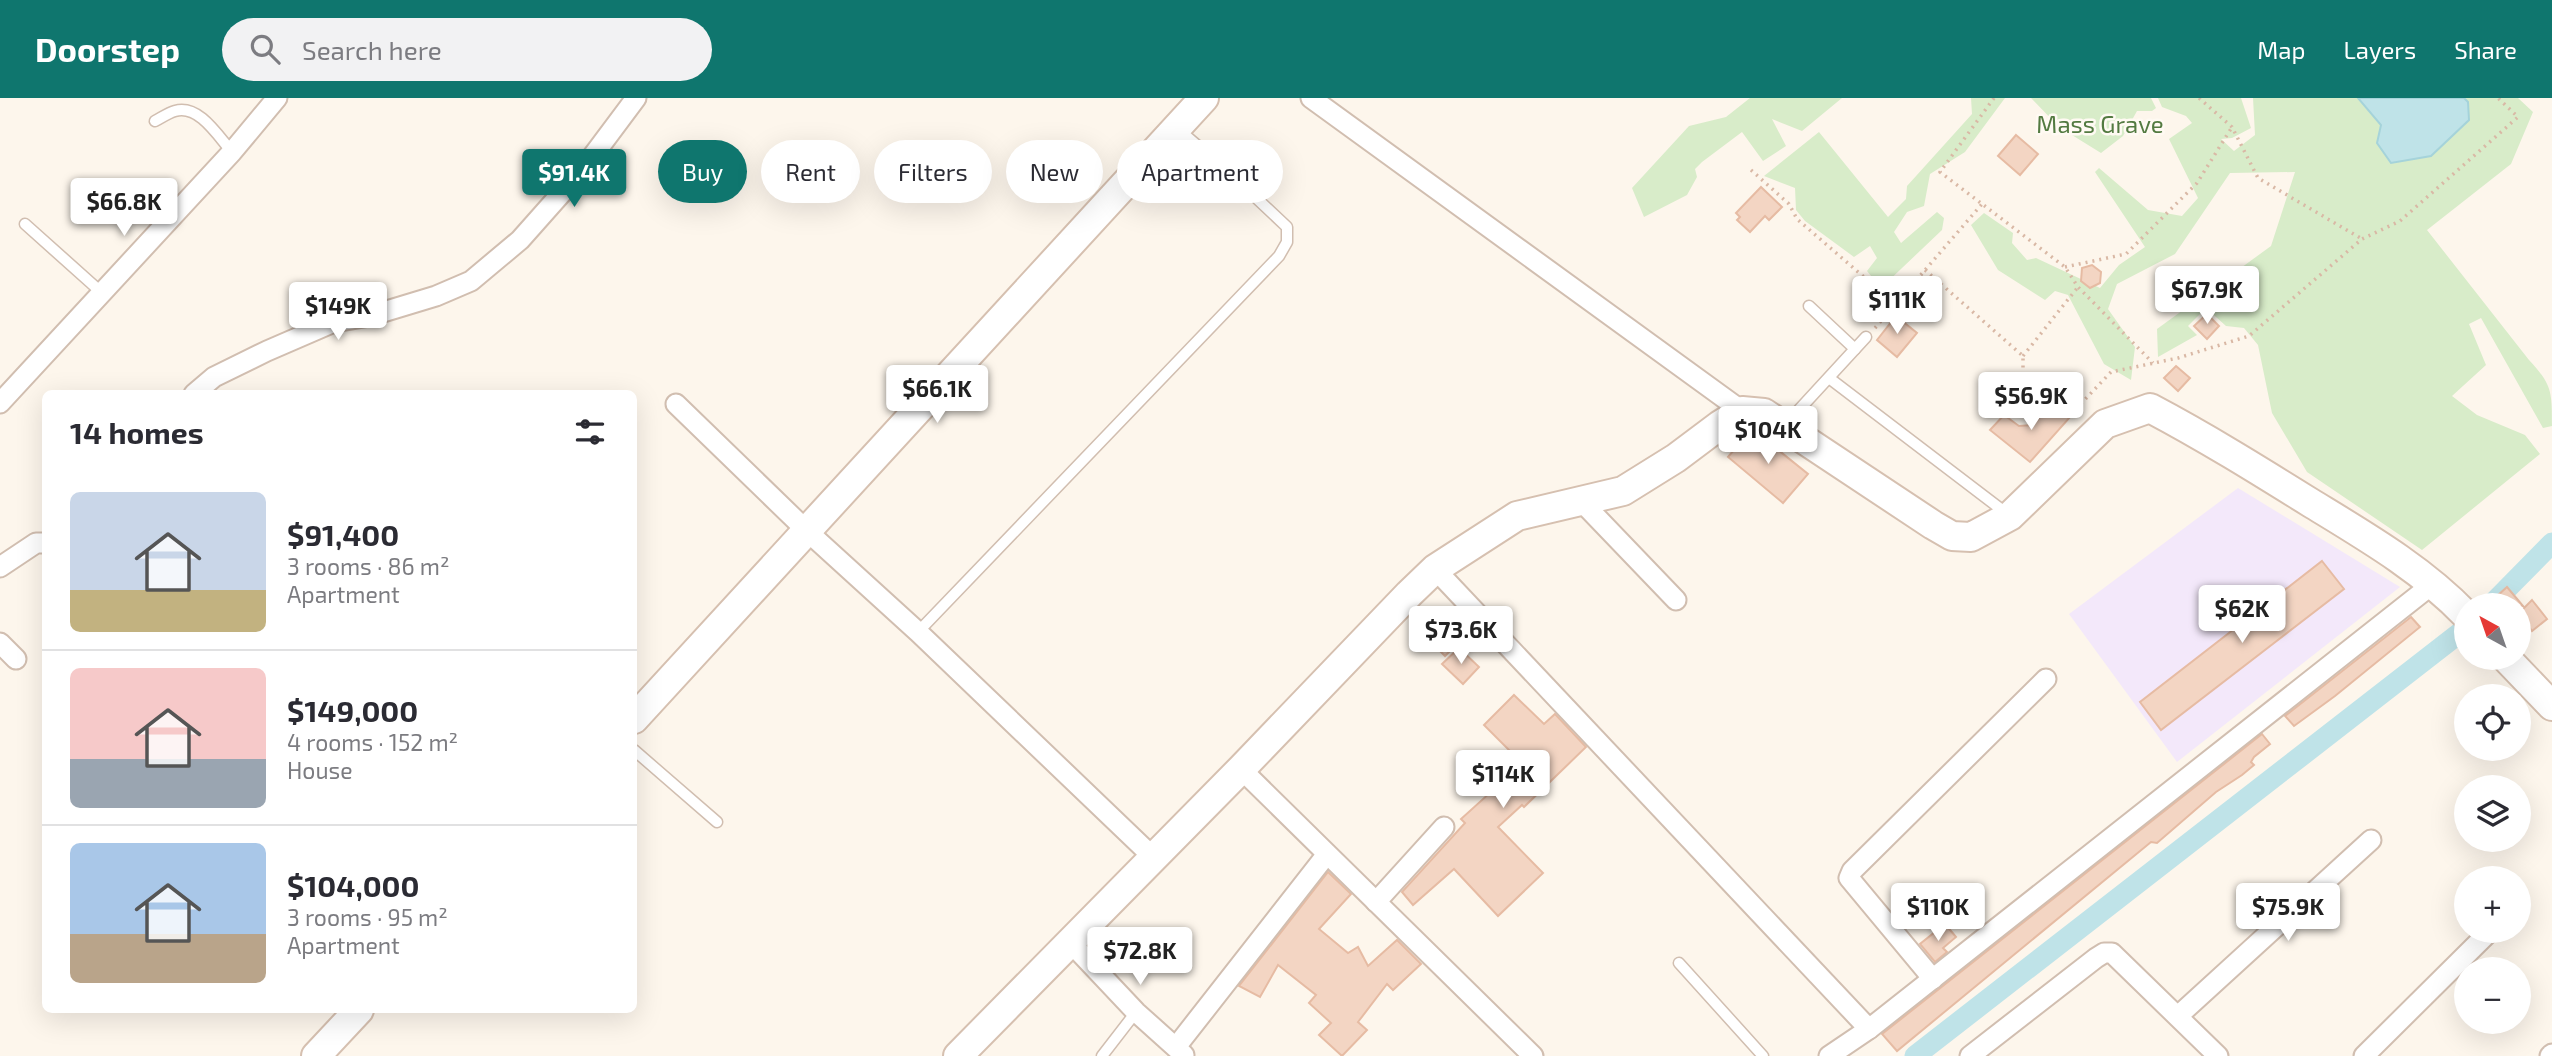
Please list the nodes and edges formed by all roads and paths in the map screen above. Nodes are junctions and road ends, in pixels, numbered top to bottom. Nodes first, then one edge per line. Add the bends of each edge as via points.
1 (277, 98) edge
2 (636, 98) edge
3 (1204, 98) edge
4 (1311, 98) edge
5 (1994, 98) edge
6 (2199, 98) edge
7 (2498, 98) edge
8 (155, 121) dead end
9 (2232, 127) junction
10 (1177, 128) junction
11 (232, 152) junction
12 (1751, 170) dead end
13 (1982, 204) junction
14 (25, 224) dead end
15 (2362, 239) junction
16 (2065, 267) junction
17 (1925, 270) junction
18 (2078, 287) junction
19 (101, 292) junction
20 (1895, 304) junction
21 (1809, 306) dead end
22 (1866, 337) joint
23 (1855, 349) junction
24 (2023, 356) junction
25 (2153, 364) junction
26 (1829, 378) junction
27 (2023, 384) junction
28 (199, 390) edge
29 (0, 403) edge
30 (676, 404) dead end
31 (2023, 410) dead end
32 (1742, 411) junction
33 (1785, 425) junction
34 (1581, 501) junction
35 (2010, 516) junction
36 (807, 531) junction
37 (42, 543) edge
38 (0, 567) edge
39 (1435, 569) junction
40 (2434, 583) junction
41 (1676, 600) dead end
42 (2454, 603) edge
43 (918, 632) junction
44 (0, 643) edge
45 (16, 659) dead end
46 (2518, 670) edge
47 (2046, 679) dead end
48 (2552, 706) edge
49 (637, 716) edge
50 (637, 753) edge
51 (1241, 769) junction
52 (717, 822) dead end
53 (1444, 827) dead end
54 (2371, 840) dead end
55 (1327, 853) junction
56 (1154, 858) junction
57 (1376, 901) junction
58 (1070, 942) junction
59 (2477, 943) edge
60 (1679, 963) dead end
61 (1933, 979) junction
62 (1136, 1012) junction
63 (356, 1013) edge
64 (2178, 1016) junction
65 (1869, 1029) junction
66 (1181, 1052) edge
67 (316, 1056) edge
68 (958, 1056) edge
69 (1101, 1056) edge
70 (1533, 1056) edge
71 (1763, 1056) edge
72 (1829, 1056) edge
73 (1970, 1056) edge
74 (2218, 1056) edge
75 (2364, 1056) edge

1 - 11 street
2 - 28 street via 583,169 520,240 471,281 370,316 334,322 214,377
3 - 10 street
4 - 32 street
5 - 13 path via 1940,172
6 - 9 path
7 - 15 path via 2518,117 2400,221
8 - 11 lane via 189,110
9 - 15 path via 2258,178
9 - 16 path via 2197,183 2126,254
10 - 36 street
10 - 43 lane via 1287,228 1287,242 1279,256
11 - 19 street
12 - 20 path via 1789,204 1797,219
13 - 16 path
13 - 17 path
14 - 19 lane
15 - 25 path via 2249,336
16 - 18 path
17 - 20 path
17 - 24 path
18 - 24 path
18 - 25 path
19 - 29 street
20 - 22 path
21 - 23 lane
22 - 23 lane
23 - 26 lane
24 - 27 path
25 - 27 path via 2110,372 2075,410 2039,382
26 - 33 lane
26 - 35 lane
27 - 31 path
30 - 36 street
32 - 33 street via 1764,413
32 - 34 street via 1623,491
33 - 35 street via 1952,536 1971,537
34 - 39 street via 1517,516
34 - 41 street
35 - 40 street via 2105,424 2150,408
36 - 43 street
36 - 49 street
37 - 38 street
39 - 51 street
39 - 65 street
40 - 42 street
40 - 61 street
43 - 56 street
44 - 45 street
46 - 48 street
47 - 61 street via 1849,878
50 - 52 lane
51 - 55 street
51 - 56 street
53 - 57 street
54 - 64 street
55 - 57 street
55 - 66 street
56 - 58 street
57 - 70 street
58 - 62 street
58 - 68 street
59 - 75 street
60 - 71 lane
61 - 65 street
62 - 66 street
62 - 69 lane
63 - 67 street
64 - 73 street via 2112,953 2104,953
64 - 74 street
65 - 72 street

